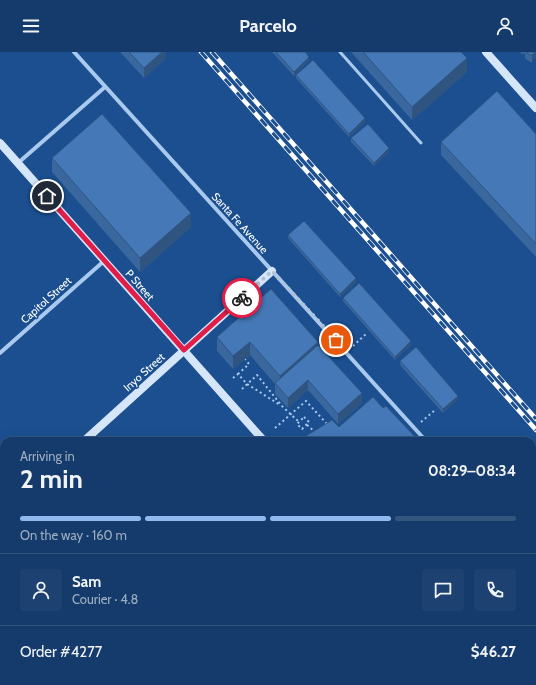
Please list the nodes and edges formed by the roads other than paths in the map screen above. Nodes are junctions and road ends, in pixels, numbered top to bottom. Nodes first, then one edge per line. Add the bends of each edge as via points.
1 (74, 52) edge
2 (340, 52) edge
3 (486, 52) edge
4 (105, 87) junction
5 (536, 108) edge
6 (0, 143) edge
7 (421, 143) dead end
8 (18, 163) junction
9 (104, 260) junction
10 (272, 271) junction
11 (184, 350) junction
12 (0, 354) edge
13 (88, 437) edge
14 (260, 437) edge
15 (422, 437) edge

1 - 4 street, Santa Fe Avenue
2 - 7 lane
3 - 5 main road
4 - 8 street
4 - 10 street, Santa Fe Avenue
6 - 8 main road, P Street
8 - 9 main road, P Street
9 - 11 main road, P Street
9 - 12 street, Capitol Street
10 - 11 main road, Inyo Street
10 - 15 street, Santa Fe Avenue
11 - 13 main road, Inyo Street
11 - 14 main road, P Street

